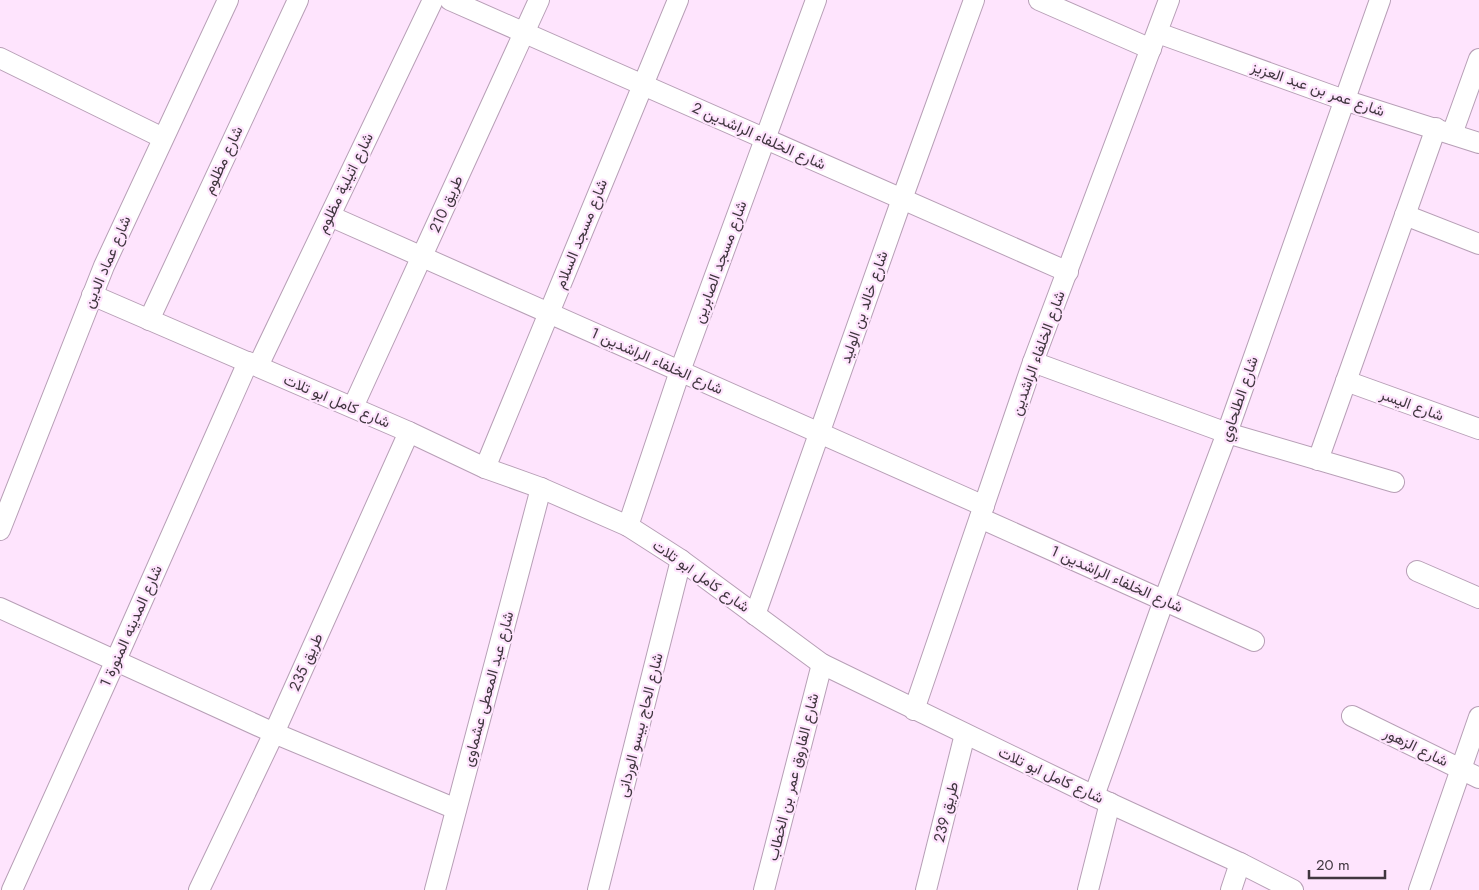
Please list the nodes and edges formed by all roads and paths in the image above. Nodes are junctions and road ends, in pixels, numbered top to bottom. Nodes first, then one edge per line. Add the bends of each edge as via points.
1 (228, 0) edge
2 (298, 0) edge
3 (433, 0) edge
4 (450, 0) edge
5 (539, 0) edge
6 (678, 0) edge
7 (816, 0) edge
8 (974, 0) edge
9 (1038, 0) edge
10 (1169, 0) edge
11 (1380, 0) edge
12 (524, 33) junction
13 (1154, 41) junction
14 (0, 58) edge
15 (1479, 59) edge
16 (642, 85) junction
17 (1344, 100) junction
18 (1444, 131) junction
19 (163, 138) junction
20 (765, 139) junction
21 (1479, 143) edge
22 (902, 199) junction
23 (1405, 215) junction
24 (330, 216) junction
25 (1479, 244) edge
26 (422, 256) junction
27 (1068, 272) junction
28 (92, 295) junction
29 (549, 313) junction
30 (149, 320) junction
31 (1033, 362) junction
32 (253, 364) junction
33 (680, 371) junction
34 (1346, 381) junction
35 (353, 408) junction
36 (1479, 429) edge
37 (409, 432) junction
38 (819, 433) junction
39 (1228, 433) junction
40 (1318, 460) junction
41 (485, 468) junction
42 (1394, 482) dead end
43 (541, 488) junction
44 (982, 512) junction
45 (1, 525) edge
46 (628, 526) junction
47 (682, 560) junction
48 (1418, 570) dead end
49 (1479, 598) edge
50 (1164, 600) junction
51 (0, 608) edge
52 (755, 615) junction
53 (1254, 641) dead end
54 (116, 660) junction
55 (822, 664) junction
56 (914, 710) junction
57 (1352, 716) dead end
58 (1479, 717) edge
59 (274, 733) junction
60 (966, 734) junction
61 (1461, 769) junction
62 (1479, 778) edge
63 (1102, 800) junction
64 (456, 809) junction
65 (1240, 863) junction
66 (12, 890) edge
67 (200, 890) edge
68 (435, 890) edge
69 (598, 890) edge
70 (764, 890) edge
71 (926, 890) edge
72 (1088, 890) edge
73 (1231, 890) edge
74 (1293, 890) edge
75 (1419, 890) edge

1 - 19 street, شارع عماد الدين
2 - 30 street, شارع مظلوم
3 - 24 street, شارع اتيلية مظلوم
4 - 12 street, شارع الخلفاء الراشدين 2
5 - 12 street, طريق 210
6 - 16 street, شارع مسجد السلام
7 - 20 street, شارع مسجد الصابرين
8 - 22 street, شارع خالد بن الوليد
9 - 13 street, شارع عمر بن عبد العزيز
10 - 13 street, شارع الخلفاء الراشدين
11 - 17 street, شارع الطلحاوي
12 - 16 street, شارع الخلفاء الراشدين 2
12 - 26 street, طريق 210
13 - 17 street, شارع عمر بن عبد العزيز
13 - 27 street, شارع الخلفاء الراشدين
14 - 19 street
15 - 18 street
16 - 20 street, شارع الخلفاء الراشدين 2
16 - 29 street, شارع مسجد السلام
17 - 18 street, شارع عمر بن عبد العزيز
17 - 39 street, شارع الطلحاوي
18 - 21 street, شارع عمر بن عبد العزيز
18 - 23 street
19 - 28 street, شارع عماد الدين
20 - 22 street, شارع الخلفاء الراشدين 2
20 - 33 street, شارع مسجد الصابرين
22 - 27 street, شارع الخلفاء الراشدين 2
22 - 38 street, شارع خالد بن الوليد
23 - 25 street
23 - 34 street
24 - 26 street, شارع الخلفاء الراشدين 1
24 - 32 street, شارع اتيلية مظلوم
26 - 29 street, شارع الخلفاء الراشدين 1
26 - 35 street, طريق 210
27 - 31 street, شارع الخلفاء الراشدين
28 - 30 street, شارع كامل ابو تلات
28 - 45 street, شارع عماد الدين
29 - 33 street, شارع الخلفاء الراشدين 1
29 - 41 street, شارع مسجد السلام
30 - 32 street, شارع كامل ابو تلات
31 - 39 street
31 - 44 street, شارع الخلفاء الراشدين
32 - 35 street, شارع كامل ابو تلات
32 - 54 street, شارع المدينه المنورة 1
33 - 38 street, شارع الخلفاء الراشدين 1
33 - 46 street, شارع مسجد الصابرين
34 - 36 street, شارع اليسر
34 - 40 street
35 - 37 street, شارع كامل ابو تلات
37 - 41 street, شارع كامل ابو تلات
37 - 59 street, طريق 235
38 - 44 street, شارع الخلفاء الراشدين 1
38 - 52 street, شارع خالد بن الوليد
39 - 40 street
39 - 50 street, شارع الطلحاوي
40 - 42 street
41 - 43 street, شارع كامل ابو تلات
43 - 46 street, شارع كامل ابو تلات
43 - 64 street, شارع عبد المعطى عشماوى
44 - 50 street, شارع الخلفاء الراشدين 1
44 - 56 street, شارع الخلفاء الراشدين
46 - 47 street, شارع كامل ابو تلات
47 - 52 street, شارع كامل ابو تلات
47 - 69 street, شارع الحاج بيسو الوردانى
48 - 49 street
50 - 53 street, شارع الخلفاء الراشدين 1
50 - 63 street, شارع الطلحاوي
51 - 54 street
52 - 55 street, شارع كامل ابو تلات
54 - 59 street
54 - 66 street, شارع المدينه المنورة 1
55 - 56 street, شارع كامل ابو تلات
55 - 70 street, شارع الفاروق عمر بن الخطاب
56 - 60 street, شارع كامل ابو تلات
57 - 61 street, شارع الزهور
58 - 61 street
59 - 64 street
59 - 67 street, طريق 235
60 - 63 street, شارع كامل ابو تلات
60 - 71 street, طريق 239
61 - 62 street, شارع الزهور
61 - 75 street
63 - 65 street, شارع كامل ابو تلات
63 - 72 street, شارع الطلحاوي
64 - 68 street, شارع عبد المعطى عشماوى
65 - 73 street
65 - 74 street, شارع كامل ابو تلات

